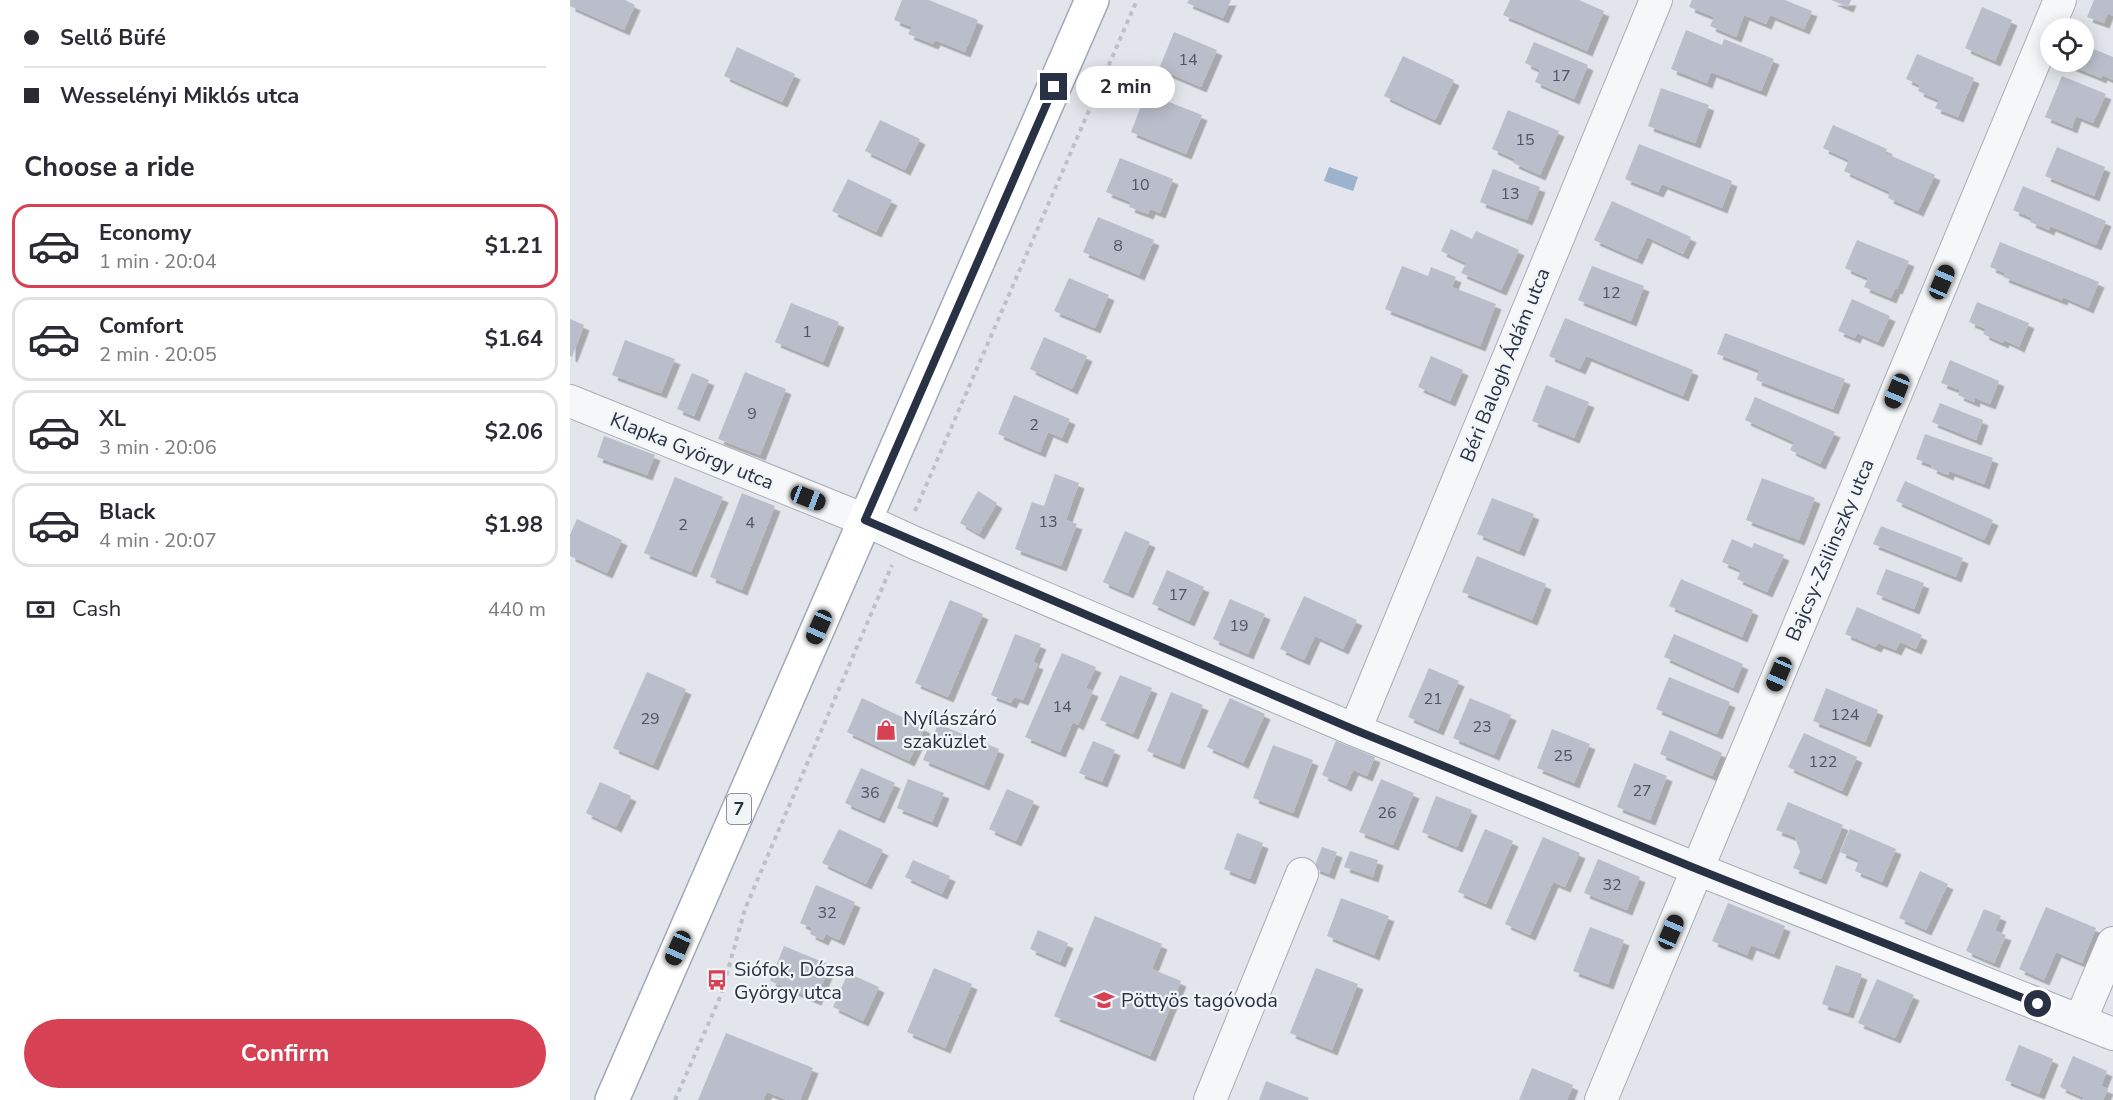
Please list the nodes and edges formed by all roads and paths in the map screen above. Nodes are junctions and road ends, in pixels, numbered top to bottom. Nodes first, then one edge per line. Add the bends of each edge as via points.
1 (1092, 0) edge
2 (1656, 0) edge
3 (2060, 0) edge
4 (570, 401) edge
5 (865, 520) junction
6 (1355, 730) junction
7 (1697, 869) junction
8 (1302, 874) dead end
9 (2113, 943) edge
10 (2080, 1021) junction
11 (2113, 1034) edge
12 (610, 1099) edge
13 (1210, 1100) edge
14 (1601, 1100) edge

1 - 5 main road, 7
2 - 6 street, Béri Balogh Ádám utca
3 - 7 street, Bajcsy-Zsilinszky utca
4 - 5 street, Klapka György utca
5 - 6 street, Klapka György utca
5 - 12 main road, 7
6 - 7 street, Klapka György utca
7 - 10 street, Klapka György utca
7 - 14 street, Bajcsy-Zsilinszky utca
8 - 13 street
9 - 10 street
10 - 11 street, Klapka György utca

